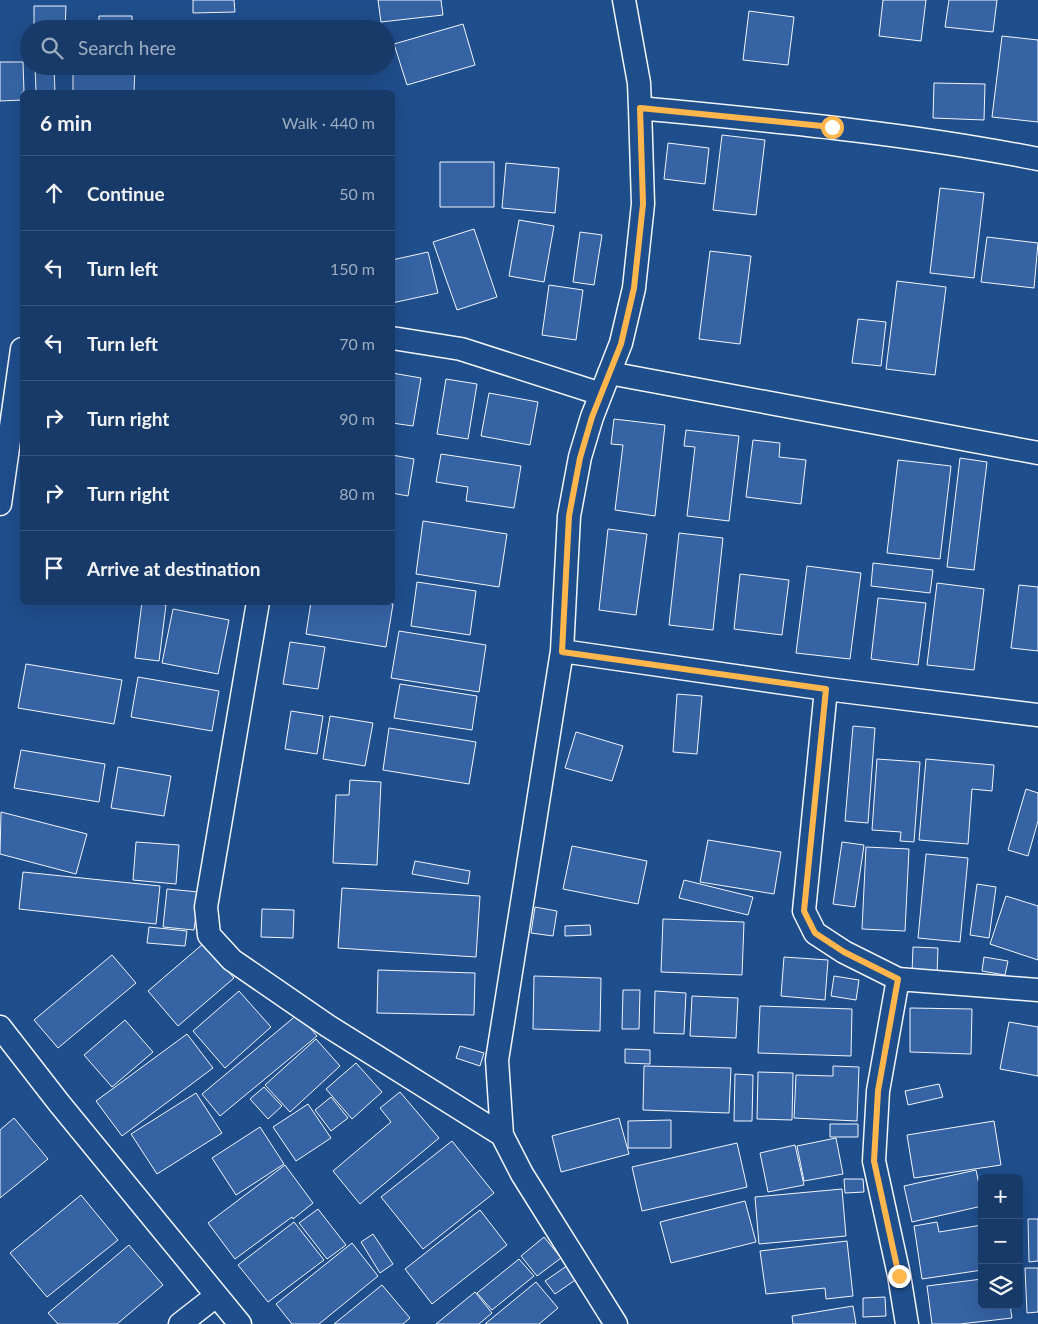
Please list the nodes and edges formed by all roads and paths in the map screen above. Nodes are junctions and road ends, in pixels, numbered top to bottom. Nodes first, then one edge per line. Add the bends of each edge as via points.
1 (624, 0) edge
2 (640, 108) junction
3 (1038, 159) edge
4 (395, 338) edge
5 (20, 363) edge
6 (609, 373) junction
7 (601, 394) junction
8 (1038, 453) edge
9 (0, 504) edge
10 (257, 605) edge
11 (562, 652) junction
12 (826, 689) junction
13 (1038, 715) edge
14 (898, 979) junction
15 (1038, 990) edge
16 (0, 1027) edge
17 (502, 1135) junction
18 (216, 1296) junction
19 (180, 1324) edge
20 (240, 1324) edge
21 (616, 1324) edge
22 (907, 1324) edge

1 - 2 street via 639,83
2 - 3 street via 832,127
2 - 6 street via 643,204 634,288 621,344
4 - 7 street via 461,349
5 - 9 street
6 - 7 street
6 - 8 street
7 - 11 street via 580,458 569,516
10 - 17 street via 206,907 209,935 232,960 328,1026
11 - 12 street
11 - 17 street via 497,1060
12 - 13 street
12 - 14 street via 804,911 815,933 844,952
14 - 15 street
14 - 22 street via 878,1091 874,1161
16 - 18 street
17 - 21 street via 522,1174
18 - 19 street
18 - 20 street

